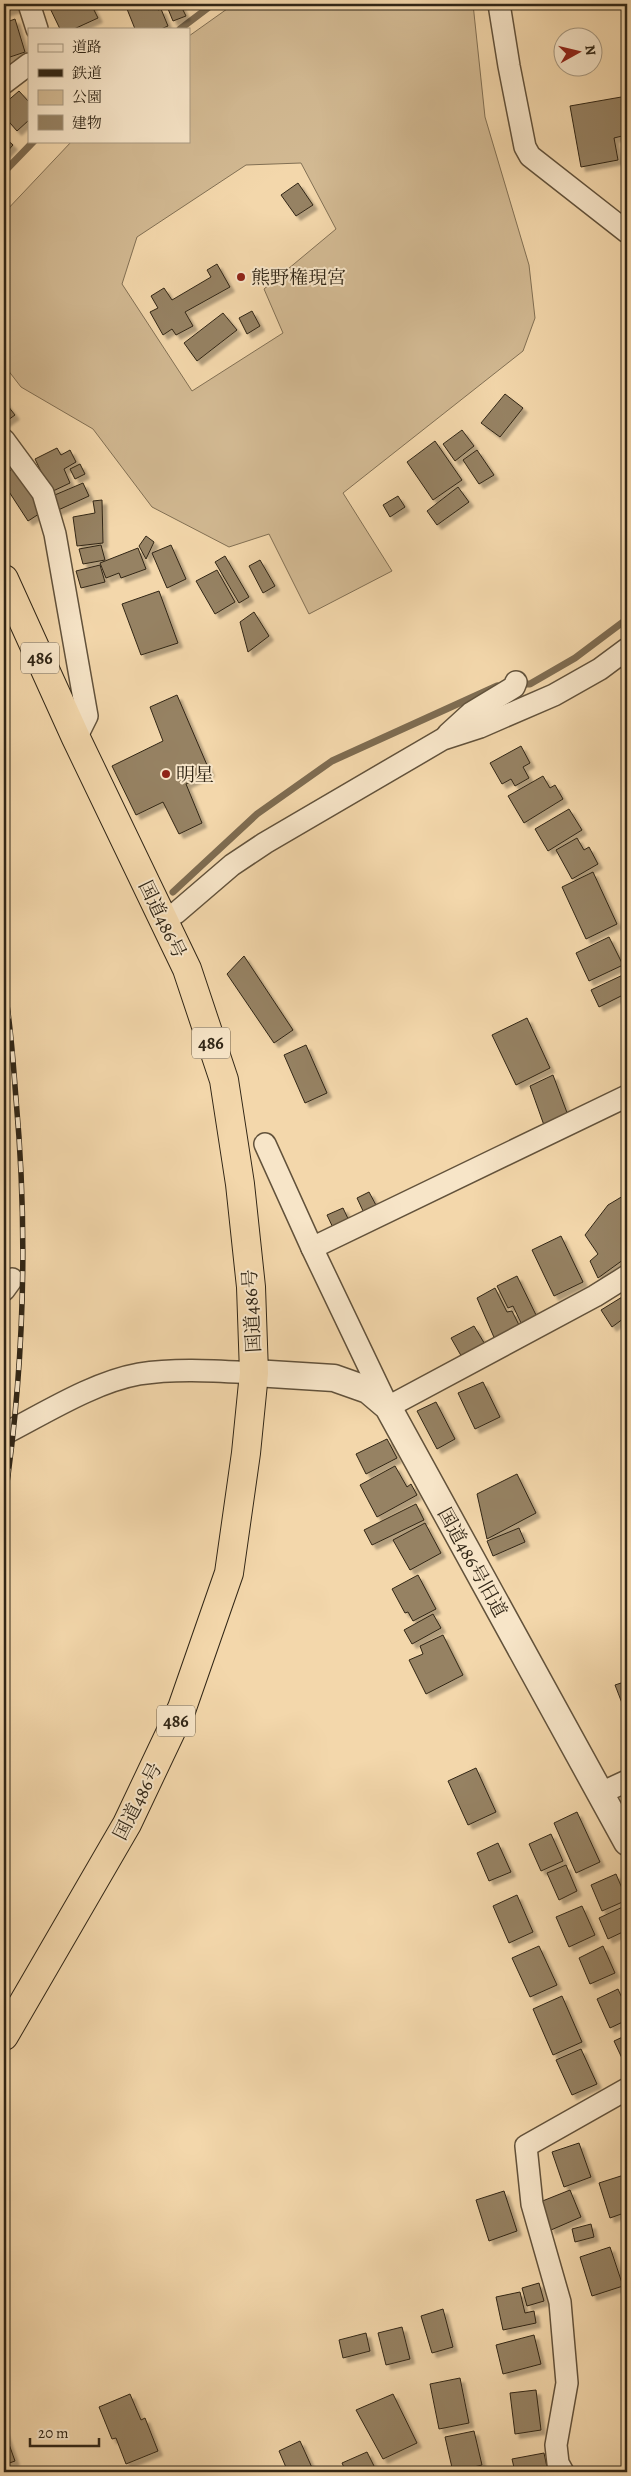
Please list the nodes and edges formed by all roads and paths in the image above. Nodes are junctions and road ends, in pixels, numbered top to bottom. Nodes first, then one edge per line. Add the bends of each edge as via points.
1 (29, 4) edge
2 (500, 4) edge
3 (37, 28) edge
4 (28, 65) edge
5 (4, 83) edge
6 (627, 232) edge
7 (4, 440) edge
8 (4, 579) edge
9 (627, 649) edge
10 (515, 684) dead end
11 (76, 738) junction
12 (443, 739) junction
13 (163, 919) junction
14 (627, 1096) edge
15 (265, 1144) dead end
16 (312, 1248) junction
17 (627, 1276) edge
18 (254, 1373) junction
19 (388, 1407) junction
20 (4, 1434) edge
21 (627, 1781) edge
22 (601, 1793) junction
23 (627, 1842) edge
24 (4, 2036) edge
25 (627, 2089) edge
26 (563, 2472) edge

1 - 3 street
2 - 6 street via 525,147 530,156
4 - 5 street
7 - 11 street via 43,493 55,534 87,716
8 - 11 highway, 国道486号 / 486
9 - 12 street via 600,669 554,695
10 - 12 street via 471,713
11 - 13 highway, 国道486号 / 486
12 - 13 street via 265,843 232,865 176,913
13 - 18 highway, 国道486号 / 486 via 187,969 224,1080 251,1287
14 - 16 street
15 - 16 street
16 - 19 street
17 - 19 street
18 - 19 street, 国道486号旧道 via 334,1378 368,1390
18 - 20 street via 140,1374 113,1381
18 - 24 highway, 国道486号 / 486 via 229,1573 182,1708 127,1824
19 - 22 street, 国道486号旧道
21 - 22 street
22 - 23 street, 国道486号旧道
25 - 26 street via 526,2146 532,2204 560,2302 567,2383 556,2445 558,2463

